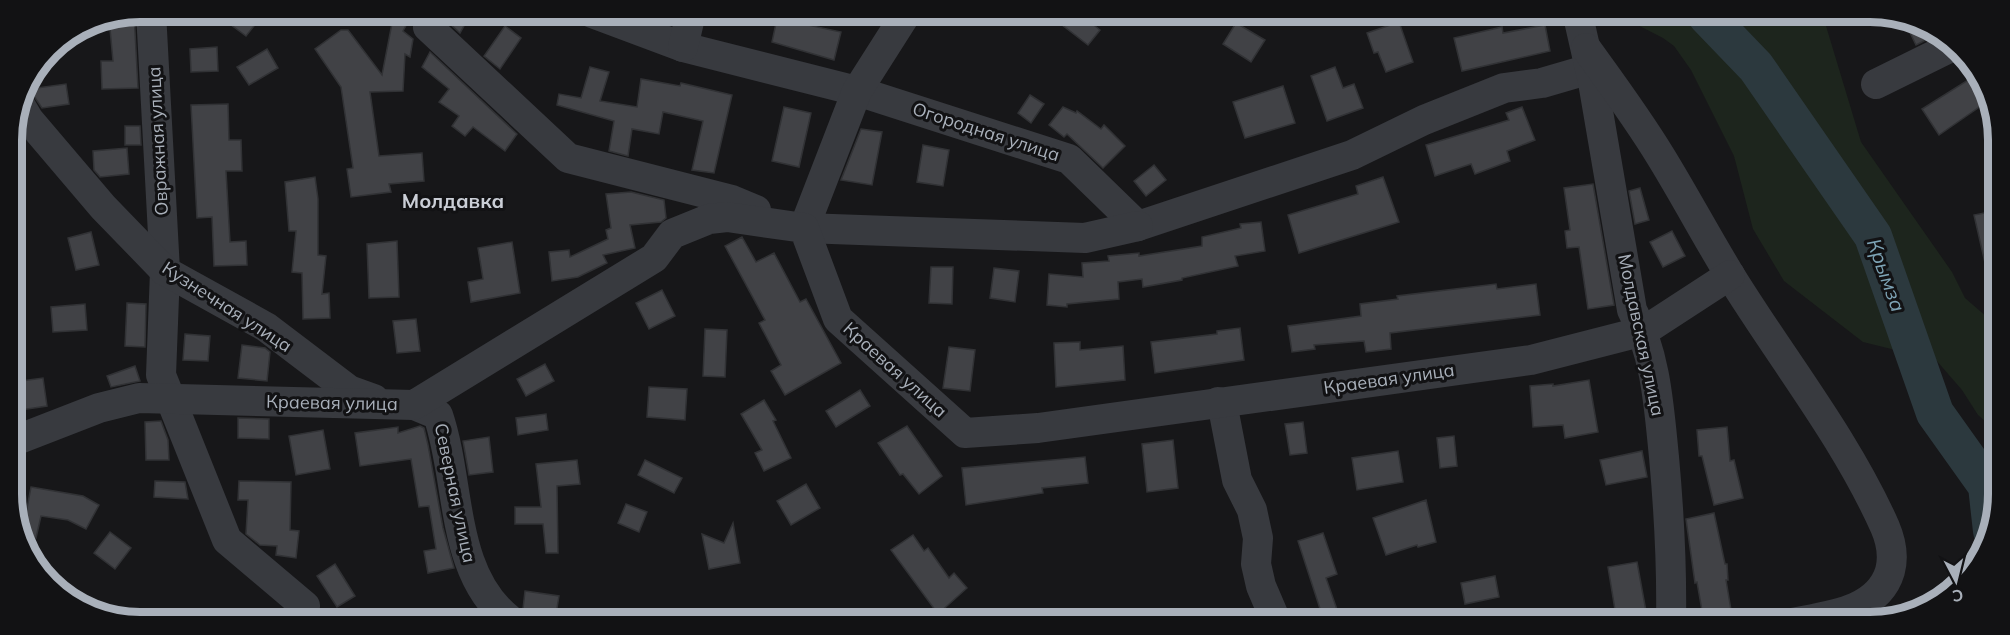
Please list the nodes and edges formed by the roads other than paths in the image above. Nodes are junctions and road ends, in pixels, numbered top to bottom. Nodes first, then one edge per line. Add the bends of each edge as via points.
1 (152, 22) edge
2 (429, 22) edge
3 (616, 22) edge
4 (689, 22) edge
5 (901, 22) edge
6 (1579, 22) edge
7 (683, 47) junction
8 (1944, 50) edge
9 (1588, 59) junction
10 (1876, 84) dead end
11 (857, 91) junction
12 (26, 115) edge
13 (1137, 226) junction
14 (804, 228) junction
15 (165, 271) junction
16 (1730, 275) junction
17 (1644, 331) junction
18 (172, 400) junction
19 (1218, 402) junction
20 (385, 404) junction
21 (414, 405) junction
22 (22, 438) edge
23 (305, 606) dead end
24 (500, 612) edge
25 (1272, 612) edge
26 (1671, 612) edge
27 (1838, 612) edge

1 - 15 street, Овражная улица
2 - 14 street via 428,27 568,158 732,200
3 - 7 street, Огородная улица
4 - 7 street
5 - 11 street
6 - 9 street, Молдавская улица
7 - 11 street, Огородная улица
8 - 10 street
9 - 13 street via 1542,83 1494,92 1424,120 1352,155
9 - 16 street via 1661,157
9 - 17 street, Молдавская улица via 1632,310
11 - 13 street, Огородная улица via 1069,159
11 - 14 street
12 - 15 street, Кузнечная улица via 103,207
13 - 14 street via 1085,238
14 - 19 street, Краевая улица via 838,319 965,433 1038,428
14 - 21 street, Краевая улица via 727,217 709,219 672,234 654,258
15 - 18 street, Овражная улица via 161,375
15 - 20 street, Кузнечная улица via 266,327 349,390
16 - 17 street, Краевая улица
16 - 27 street via 1839,443 1885,528 1892,551 1884,587 1869,601
17 - 19 street, Краевая улица via 1531,360
17 - 26 street, Молдавская улица via 1661,429 1670,526
18 - 20 street, Краевая улица
18 - 22 street, Краевая улица via 139,398 99,408
18 - 23 street, Овражная улица via 227,540
19 - 25 street via 1224,413 1237,480 1252,510 1258,538 1256,564
20 - 21 street, Краевая улица
21 - 24 street, Северная улица via 438,415 448,446 465,553 478,584

